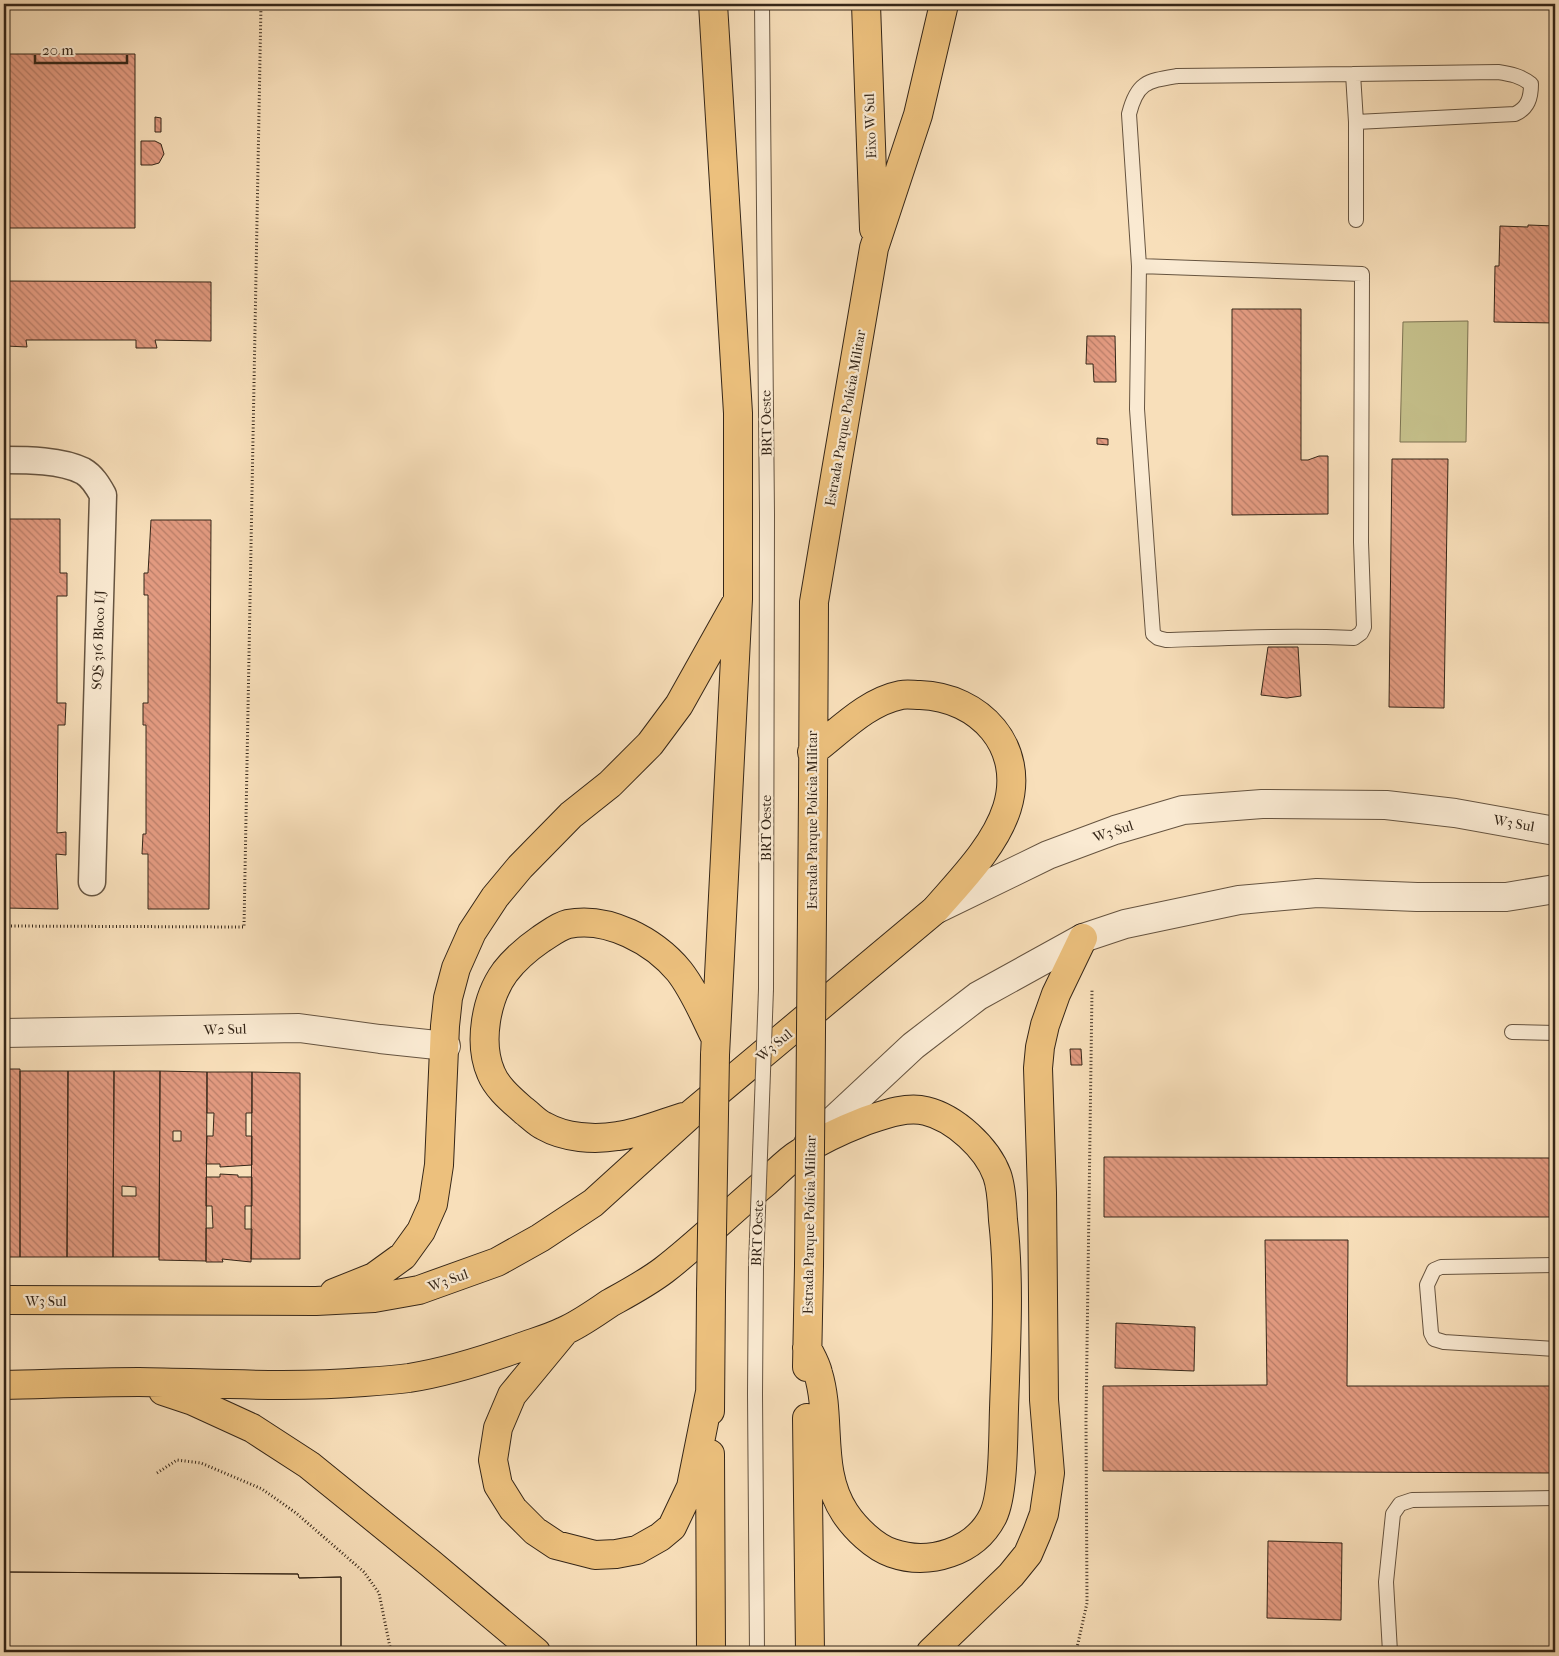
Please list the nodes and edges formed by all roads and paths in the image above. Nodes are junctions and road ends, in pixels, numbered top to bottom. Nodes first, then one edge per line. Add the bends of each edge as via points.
1 (261, 4) edge
2 (713, 4) edge
3 (762, 4) edge
4 (866, 4) edge
5 (944, 4) edge
6 (1352, 74) junction
7 (1356, 122) junction
8 (1356, 220) dead end
9 (874, 248) junction
10 (1139, 266) junction
11 (11, 460) edge
12 (738, 599) junction
13 (812, 752) junction
14 (1555, 831) edge
15 (92, 882) dead end
16 (1555, 889) edge
17 (935, 910) junction
18 (4, 926) edge
19 (1083, 938) junction
20 (1092, 984) dead end
21 (1512, 1032) dead end
22 (4, 1033) edge
23 (1555, 1033) edge
24 (446, 1046) junction
25 (716, 1047) junction
26 (690, 1115) junction
27 (798, 1154) junction
28 (1555, 1266) edge
29 (316, 1301) junction
30 (8, 1305) edge
31 (564, 1331) junction
32 (807, 1348) junction
33 (1555, 1349) edge
34 (138, 1382) junction
35 (4, 1386) edge
36 (710, 1392) junction
37 (157, 1473) dead end
38 (1555, 1498) edge
39 (390, 1652) edge
40 (536, 1652) edge
41 (711, 1652) edge
42 (757, 1652) edge
43 (810, 1652) edge
44 (931, 1652) edge
45 (1076, 1652) edge
46 (1390, 1652) edge

1 - 18 path via 244,927
2 - 12 main road via 738,413
3 - 42 lane, BRT Oeste, bridge via 767,514 766,989 754,1394
4 - 9 main road, Eixo W Sul
5 - 9 main road, Estrada Parque Polícia Militar via 918,115
6 - 7 lane
6 - 7 lane via 1498,72 1517,75 1531,84 1528,105 1515,114
6 - 10 lane via 1177,76 1153,80 1140,88 1129,114
7 - 8 lane
9 - 13 main road, Estrada Parque Polícia Militar via 814,602
10 - 10 lane via 1137,410 1154,634 1166,640 1358,636 1364,627 1360,542 1362,274
11 - 15 street, SQS 316 Bloco I/J via 55,463 83,471 103,495
12 - 24 main road via 679,704 650,744 610,784 572,815 494,897 472,932 456,968 448,998
12 - 25 main road
13 - 17 main road via 863,712 902,695 937,696 962,705 981,716 997,732 1009,758 1012,781 1008,807 984,852
13 - 32 main road, Estrada Parque Polícia Militar, bridge
14 - 17 street, W3 Sul via 1455,813 1386,805 1262,804 1183,810 1115,830 1048,855
16 - 19 street via 1506,897 1317,893 1239,900 1125,924
17 - 26 main road, W3 Sul
19 - 27 street via 978,996 913,1046
19 - 44 main road via 1045,1025 1038,1068 1044,1400 1050,1473 1044,1514 1028,1554 1011,1575
20 - 45 path via 1086,1420 1088,1603
21 - 23 lane
22 - 24 street, W2 Sul via 300,1028
24 - 29 main road via 439,1165 433,1204 421,1232 403,1256 374,1277
25 - 26 main road via 690,988 667,958 651,945 625,932 598,924 567,924 546,935 504,973 494,994 485,1039 491,1075 506,1094 543,1126 586,1138 619,1136
25 - 36 main road, bridge
26 - 29 main road, W3 Sul via 593,1203 497,1262 419,1290 374,1298
27 - 31 main road via 662,1272
27 - 32 main road via 843,1129 883,1115 903,1110 924,1110 941,1117 976,1142 998,1178 1004,1232 1007,1318 1003,1440 995,1513 975,1538 962,1548 944,1555 927,1558 908,1556 889,1553 852,1522 835,1496 830,1480 823,1394 818,1368
28 - 33 lane via 1437,1268 1427,1284 1434,1339
29 - 30 main road, W3 Sul
31 - 34 main road via 496,1356 409,1378 304,1386
31 - 36 main road via 512,1395 498,1428 493,1460 498,1485 513,1508 535,1532 556,1545 594,1555 616,1554 637,1550 672,1527 691,1487
32 - 43 main road, Estrada Parque Polícia Militar
34 - 35 main road
34 - 40 main road via 194,1401 252,1428 309,1465
36 - 41 main road
37 - 39 path via 177,1460 201,1463 262,1489 296,1513 374,1583 379,1593
38 - 46 lane via 1412,1500 1400,1504 1393,1514 1386,1582

